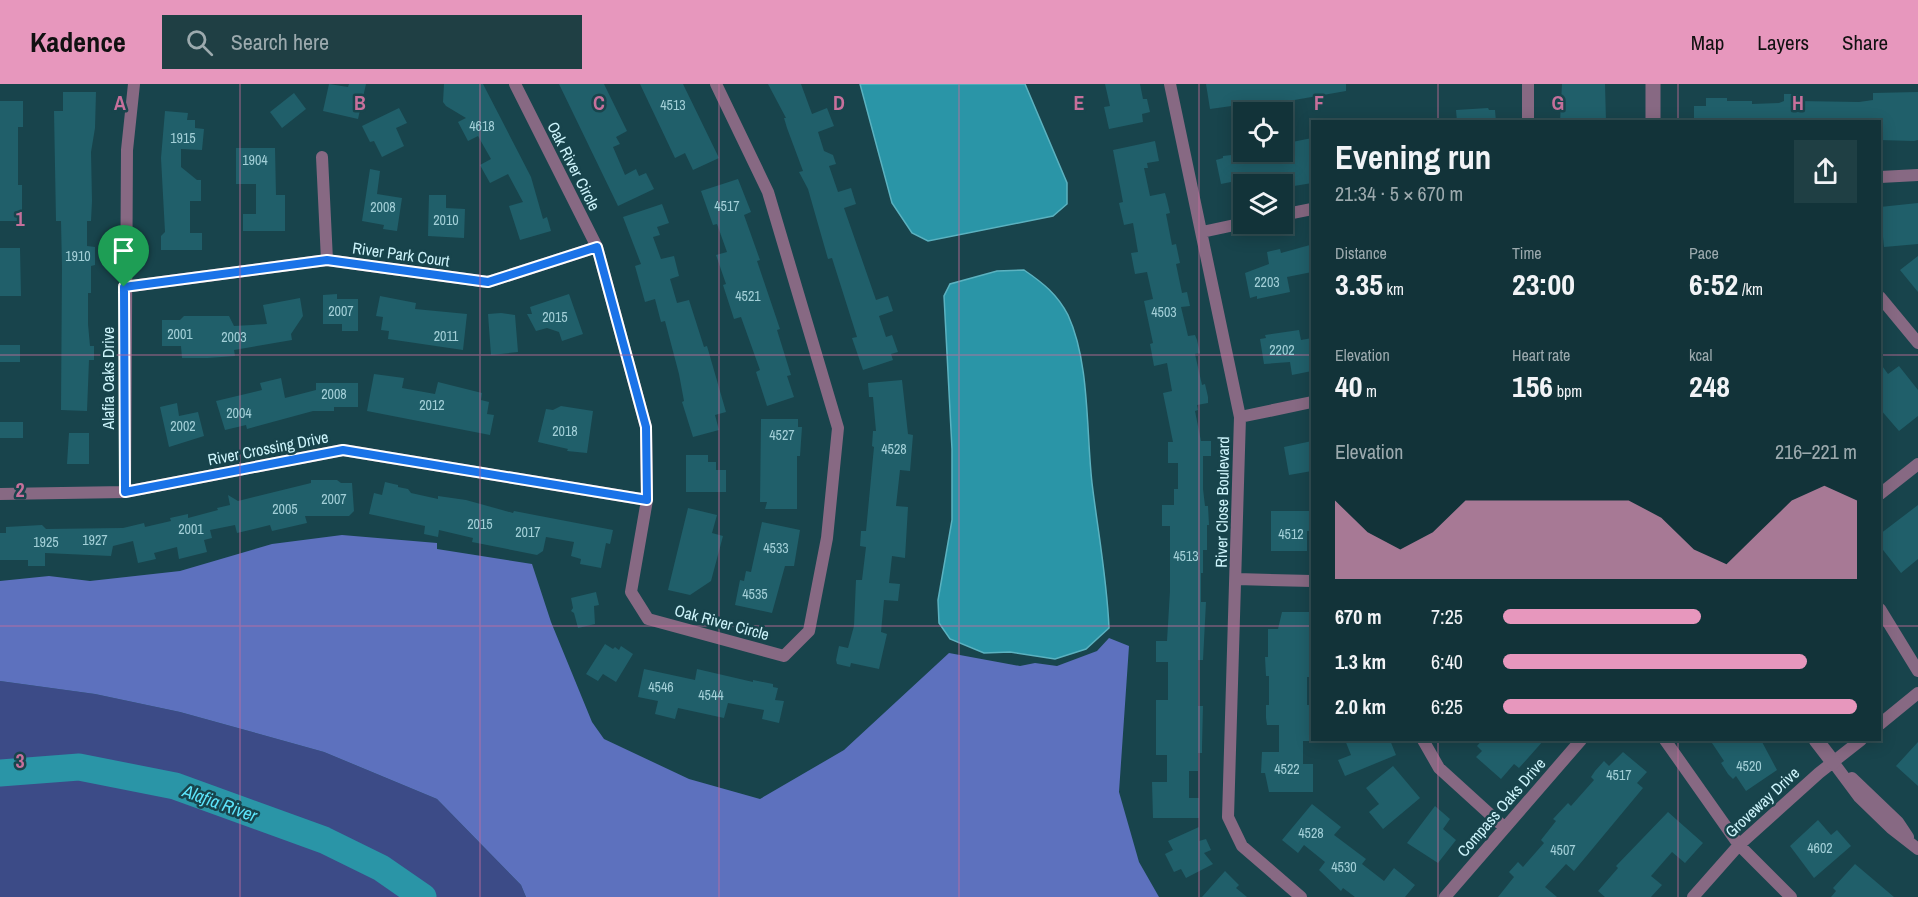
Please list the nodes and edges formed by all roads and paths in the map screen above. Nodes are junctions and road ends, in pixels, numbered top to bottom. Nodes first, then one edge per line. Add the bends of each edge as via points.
1 (134, 84) edge
2 (514, 84) edge
3 (716, 84) edge
4 (1170, 84) edge
5 (1528, 84) edge
6 (1653, 84) edge
7 (1528, 120) edge
8 (1653, 120) edge
9 (322, 157) dead end
10 (1918, 175) edge
11 (1881, 177) edge
12 (1311, 209) edge
13 (1293, 213) edge
14 (1233, 225) edge
15 (1202, 232) junction
16 (597, 247) junction
17 (327, 260) junction
18 (124, 287) junction
19 (1881, 298) edge
20 (1918, 343) edge
21 (1311, 402) edge
22 (1240, 417) junction
23 (1918, 464) edge
24 (125, 492) junction
25 (1881, 493) edge
26 (0, 494) edge
27 (647, 500) junction
28 (1238, 579) junction
29 (1311, 580) edge
30 (1881, 611) edge
31 (1918, 671) edge
32 (1918, 693) edge
33 (1881, 723) edge
34 (1424, 741) edge
35 (1580, 741) edge
36 (1666, 741) edge
37 (1817, 741) edge
38 (1860, 741) edge
39 (1833, 762) junction
40 (1505, 828) junction
41 (1739, 845) junction
42 (1914, 845) edge
43 (1301, 897) edge
44 (1445, 897) edge
45 (1693, 897) edge
46 (1791, 897) edge

1 - 18 street, Alafia Oaks Drive via 127,150
2 - 16 street, Oak River Circle
3 - 27 street, Oak River Circle via 768,192 838,428 827,538 809,631 784,656 648,619 631,591
4 - 15 street, River Close Boulevard
5 - 7 street
6 - 8 street
9 - 17 street
10 - 11 street
12 - 13 street
14 - 15 street
15 - 22 street, River Close Boulevard
16 - 17 street, River Park Court via 488,282
16 - 27 street, Oak River Circle via 646,427
17 - 18 street, River Park Court
18 - 24 street, Alafia Oaks Drive
19 - 20 street
21 - 22 street
22 - 28 street, River Close Boulevard
23 - 25 street
24 - 26 street, River Crossing Drive
24 - 27 street, River Crossing Drive via 343,450
28 - 29 street
28 - 43 street, River Close Boulevard via 1228,817 1242,846
30 - 31 street
32 - 33 street
34 - 40 street via 1439,768
35 - 40 street, Compass Oaks Drive
36 - 41 street
37 - 39 street
38 - 39 street, Groveway Drive
39 - 41 street, Groveway Drive
39 - 42 street via 1859,797
40 - 44 street, Compass Oaks Drive
41 - 45 street, Groveway Drive
41 - 46 street

